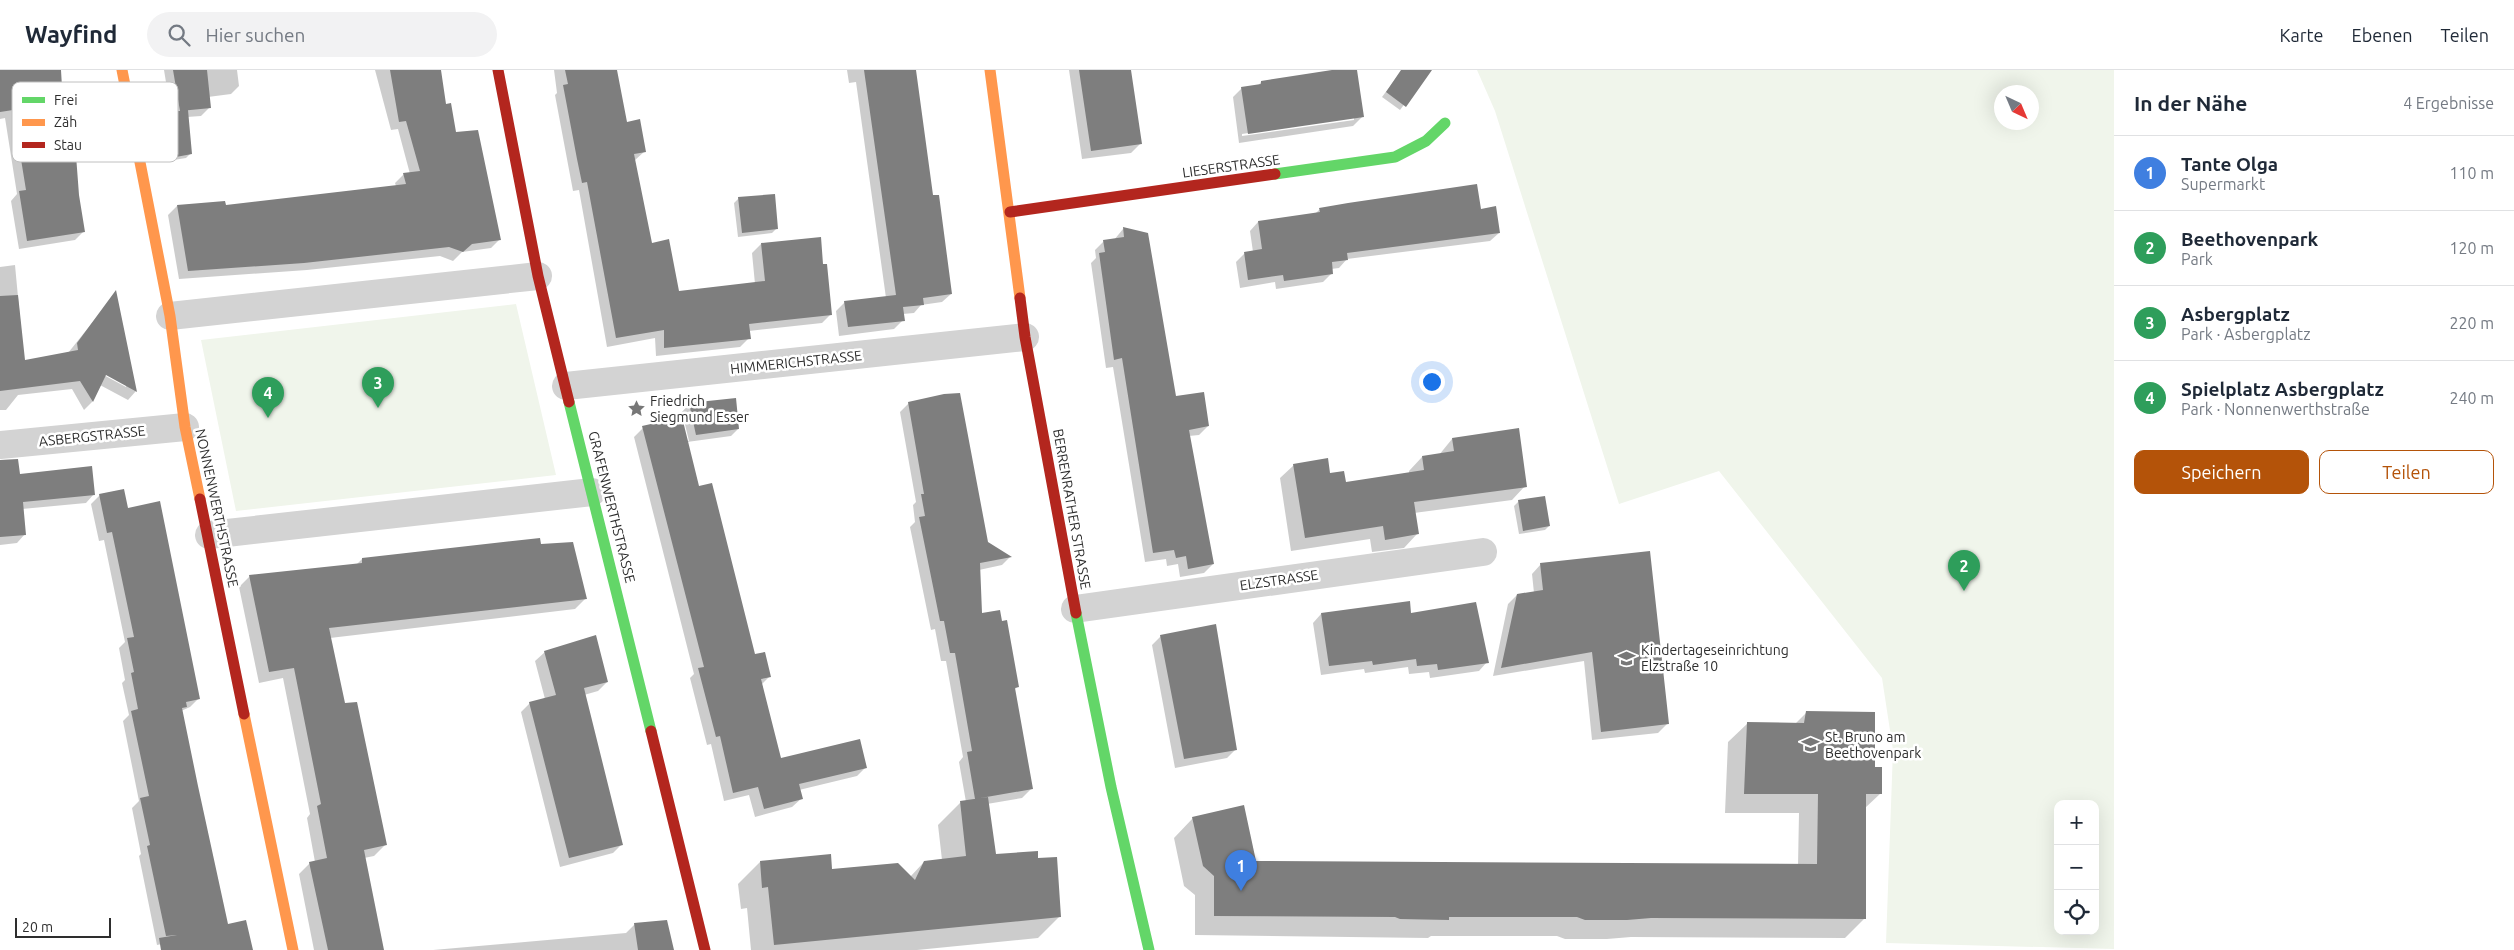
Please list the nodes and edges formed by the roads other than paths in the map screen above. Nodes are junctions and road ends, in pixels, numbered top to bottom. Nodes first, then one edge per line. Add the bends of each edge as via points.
1 (498, 70) edge
2 (990, 70) edge
3 (1445, 123) dead end
4 (140, 162) edge
5 (1010, 212) junction
6 (538, 276) junction
7 (170, 316) junction
8 (1026, 337) junction
9 (566, 386) junction
10 (185, 427) junction
11 (0, 445) edge
12 (592, 492) junction
13 (209, 535) junction
14 (1484, 552) dead end
15 (1075, 609) junction
16 (293, 950) edge
17 (705, 950) edge
18 (1149, 950) edge

1 - 6 street, GRAFENWERTHSTRASSE
2 - 5 street, BERRENRATHER STRASSE
3 - 5 street, LIESERSTRASSE via 1426,142 1395,158
4 - 7 street, NONNENWERTHSTRASSE
5 - 8 street, BERRENRATHER STRASSE
6 - 7 street
6 - 9 street, GRAFENWERTHSTRASSE
7 - 10 street, NONNENWERTHSTRASSE
8 - 9 street, HIMMERICHSTRASSE
8 - 15 street, BERRENRATHER STRASSE
9 - 12 street, GRAFENWERTHSTRASSE
10 - 11 street, ASBERGSTRASSE
10 - 13 street, NONNENWERTHSTRASSE
12 - 13 street
12 - 17 street, GRAFENWERTHSTRASSE
13 - 16 street, NONNENWERTHSTRASSE
14 - 15 street, ELZSTRASSE
15 - 18 street, BERRENRATHER STRASSE via 1111,787

